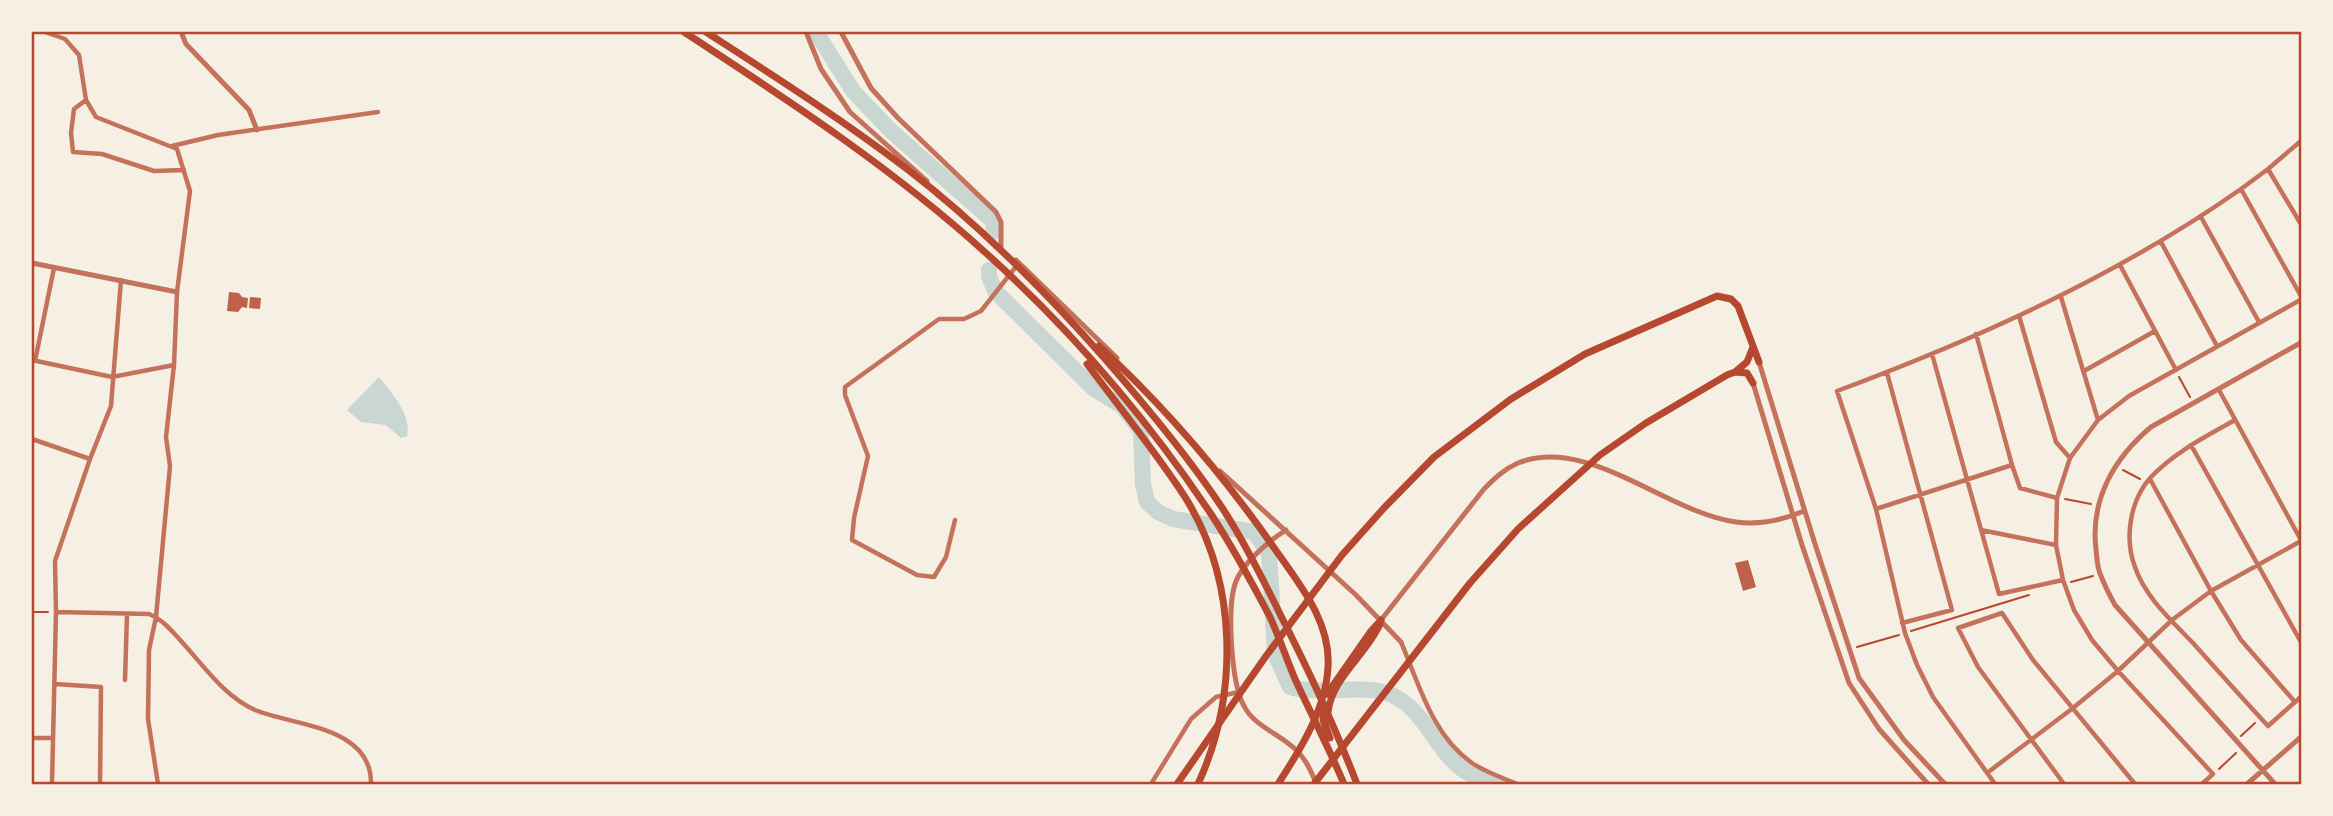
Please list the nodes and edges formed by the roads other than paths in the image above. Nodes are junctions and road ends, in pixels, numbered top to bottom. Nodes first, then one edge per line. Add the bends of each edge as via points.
1 (45, 32) edge
2 (181, 32) edge
3 (684, 32) edge
4 (706, 32) edge
5 (806, 32) edge
6 (841, 32) edge
7 (86, 100) junction
8 (378, 113) dead end
9 (257, 130) junction
10 (2301, 140) edge
11 (171, 146) junction
12 (2269, 169) junction
13 (184, 170) junction
14 (2241, 189) junction
15 (2201, 217) junction
16 (2301, 226) edge
17 (2161, 242) junction
18 (1002, 247) junction
19 (32, 263) edge
20 (1019, 263) junction
21 (2120, 265) junction
22 (54, 268) junction
23 (121, 280) junction
24 (177, 292) junction
25 (2060, 297) junction
26 (2301, 299) edge
27 (2019, 316) junction
28 (1068, 317) junction
29 (2259, 322) junction
30 (1059, 326) junction
31 (2155, 331) junction
32 (1976, 334) junction
33 (2301, 342) edge
34 (1753, 346) junction
35 (2217, 346) junction
36 (1932, 354) junction
37 (33, 360) edge
38 (1759, 362) joint
39 (174, 365) junction
40 (2176, 370) junction
41 (2084, 371) junction
42 (1735, 372) junction
43 (1887, 373) junction
44 (111, 377) junction
45 (1753, 383) joint
46 (2219, 390) junction
47 (2098, 420) junction
48 (2235, 420) junction
49 (32, 439) edge
50 (2191, 445) junction
51 (2070, 458) junction
52 (90, 459) junction
53 (2012, 466) junction
54 (1966, 480) junction
55 (2148, 481) junction
56 (1920, 493) junction
57 (2057, 498) junction
58 (1876, 509) junction
59 (1804, 512) junction
60 (1793, 516) junction
61 (955, 520) dead end
62 (1286, 530) junction
63 (1981, 530) junction
64 (2301, 542) edge
65 (2056, 545) junction
66 (2256, 565) junction
67 (2064, 582) junction
68 (2211, 591) junction
69 (56, 612) junction
70 (127, 614) junction
71 (156, 617) junction
72 (1381, 620) junction
73 (2172, 620) junction
74 (1902, 623) junction
75 (1401, 642) joint
76 (2146, 643) junction
77 (2301, 644) edge
78 (2118, 671) junction
79 (125, 680) dead end
80 (55, 684) junction
81 (1239, 692) junction
82 (2301, 696) edge
83 (2295, 702) junction
84 (2073, 708) junction
85 (2301, 736) edge
86 (32, 738) edge
87 (52, 738) junction
88 (2031, 742) junction
89 (2263, 770) junction
90 (1987, 773) junction
91 (1503, 781) edge
92 (52, 785) edge
93 (100, 785) edge
94 (158, 785) edge
95 (371, 785) edge
96 (1151, 785) edge
97 (1177, 785) edge
98 (1198, 785) edge
99 (1278, 785) edge
100 (1315, 785) edge
101 (1346, 785) edge
102 (1355, 785) edge
103 (1517, 785) edge
104 (1928, 785) edge
105 (1945, 785) edge
106 (1995, 785) edge
107 (2064, 785) edge
108 (2135, 785) edge
109 (2202, 785) edge
110 (2247, 785) edge
111 (2275, 785) edge

1 - 7 street via 65,39 79,55
2 - 9 street via 186,44 249,110
3 - 30 highway via 901,182 987,254
4 - 28 highway via 908,170 994,243
5 - 18 street via 821,69 849,112
6 - 18 street via 871,88 996,212 1002,222
7 - 11 street via 96,117
7 - 13 street via 74,109 73,152 102,154 154,171
8 - 9 street
9 - 11 street
10 - 12 street
11 - 13 street via 177,149
12 - 14 street
12 - 16 street
13 - 24 street via 190,191
14 - 15 street
14 - 26 street
15 - 17 street
15 - 29 street
17 - 21 street
17 - 35 street
18 - 20 street
19 - 22 street
20 - 61 street via 981,311 964,319 939,319 845,387 868,456 852,540 917,575 934,576 946,557
20 - 62 street via 1115,356 1224,475
21 - 25 street
21 - 31 street
22 - 23 street
22 - 37 street
23 - 24 street
23 - 44 street
24 - 39 street
25 - 27 street
25 - 41 street
26 - 29 street
27 - 32 street
27 - 51 street via 2056,442
28 - 99 highway via 1193,441 1254,518 1319,619 1327,654 1325,687
28 - 102 highway via 1180,448 1223,509 1312,676
29 - 35 street
30 - 98 highway via 1186,499 1218,578 1228,643 1226,678 1218,734
30 - 101 highway via 1154,436 1212,515 1269,617
31 - 40 street
31 - 41 street
32 - 36 street
32 - 53 street
33 - 46 street
34 - 38 highway
34 - 42 highway via 1747,362
34 - 97 highway via 1738,306 1717,296 1584,354 1511,399 1434,457 1342,555
35 - 40 street
36 - 43 street
36 - 54 street
37 - 44 street
38 - 59 street
39 - 44 street
39 - 71 street
40 - 47 street
41 - 47 street
42 - 45 highway via 1747,373
42 - 100 highway via 1600,455 1518,529 1437,625
43 - 56 street
43 - 58 street via 1837,391
44 - 52 street via 111,406
45 - 60 street
46 - 48 street
46 - 76 street via 2151,427 2133,442 2114,466 2102,493 2094,532 2099,574 2115,606
47 - 51 street
48 - 50 street
48 - 64 street
49 - 52 street
50 - 55 street
50 - 66 street
51 - 57 street
52 - 69 street via 55,561
53 - 54 street
53 - 57 street via 2020,488
54 - 56 street
54 - 63 street
55 - 68 street
55 - 73 street via 2136,499 2129,532 2134,566
56 - 58 street
56 - 74 street via 1952,610
57 - 65 street
58 - 74 street
59 - 60 street
59 - 105 street via 1859,678 1904,740
60 - 72 street via 1759,522 1721,519 1578,461 1540,457 1500,473 1484,489
60 - 104 street via 1849,684 1879,729
62 - 72 street
62 - 81 street via 1262,546 1235,582 1232,621
63 - 65 street
63 - 67 street via 2000,594
64 - 66 street
65 - 67 street
66 - 68 street
66 - 77 street
67 - 78 street via 2092,640
68 - 73 street
68 - 83 street via 2241,640
69 - 70 street
69 - 80 street
70 - 71 street
70 - 79 street
71 - 94 street via 149,650 148,719
71 - 95 street via 231,697 256,710 332,732 354,745 365,759
72 - 75 street
72 - 101 highway via 1331,687 1323,710
72 - 102 highway via 1335,689 1328,710
73 - 76 street
73 - 83 street via 2268,726
74 - 90 street via 1933,697
75 - 91 street via 1424,702 1452,746
76 - 78 street
76 - 89 street
78 - 84 street
78 - 109 street via 2213,774
80 - 87 street
80 - 93 street via 101,687
81 - 96 street via 1216,697 1191,719
81 - 100 street via 1258,723 1291,745 1309,766
82 - 83 street
84 - 88 street
84 - 88 street via 2002,613 1958,628 1978,667
84 - 108 street
85 - 89 street
86 - 87 street
87 - 92 street
88 - 90 street
88 - 107 street
89 - 110 street
89 - 111 street
90 - 106 street
91 - 103 street

